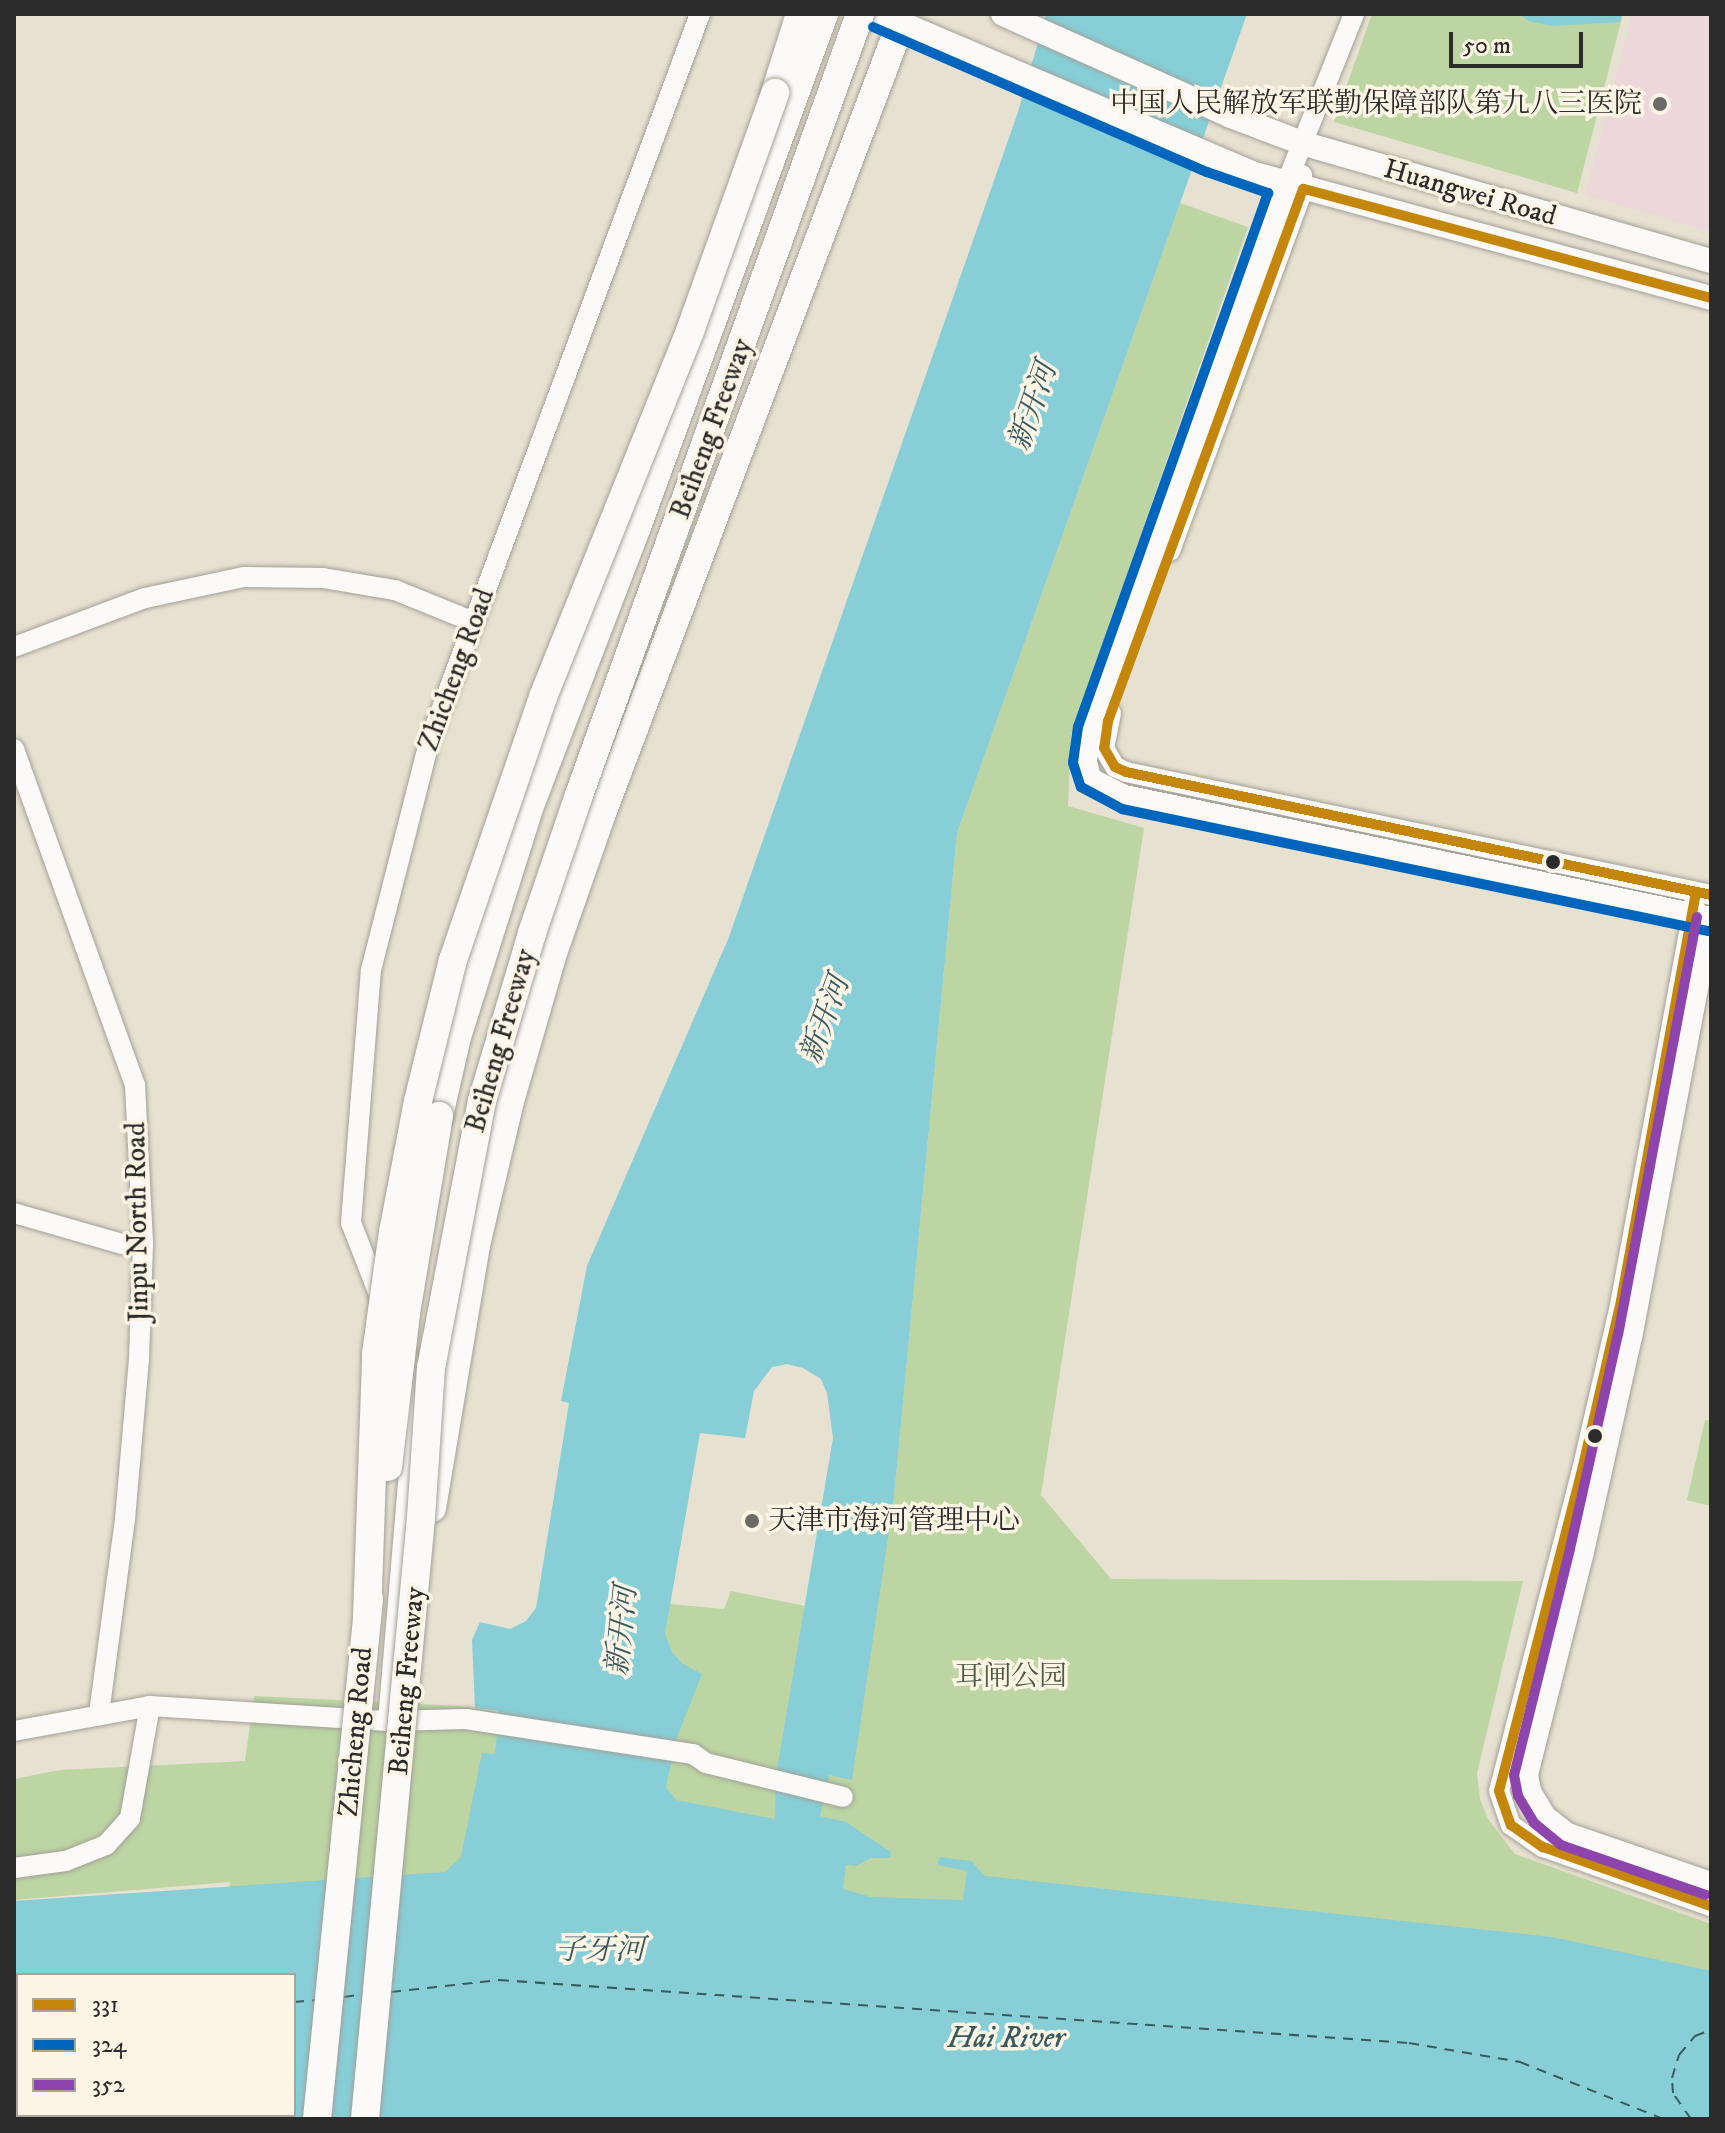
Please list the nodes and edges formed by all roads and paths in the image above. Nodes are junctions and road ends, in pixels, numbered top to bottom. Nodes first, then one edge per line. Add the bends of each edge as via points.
1 (700, 14) edge
2 (800, 14) edge
3 (824, 14) edge
4 (860, 14) edge
5 (1003, 14) edge
6 (1354, 14) edge
7 (890, 19) edge
8 (1302, 143) junction
9 (1294, 187) junction
10 (1711, 261) edge
11 (1711, 298) edge
12 (474, 622) junction
13 (14, 647) edge
14 (14, 749) edge
15 (1704, 893) edge
16 (1705, 917) edge
17 (439, 1116) joint
18 (14, 1213) edge
19 (143, 1244) junction
20 (367, 1618) junction
21 (408, 1667) junction
22 (150, 1706) junction
23 (99, 1714) junction
24 (388, 1721) junction
25 (14, 1731) edge
26 (836, 1796) dead end
27 (14, 1868) edge
28 (1711, 1882) edge
29 (1711, 1906) edge
30 (317, 2119) edge
31 (365, 2119) edge

1 - 12 street, Zhicheng Road
2 - 20 highway, bridge via 690,331 543,697 453,960 418,1101 376,1354
3 - 17 highway, Beiheng Freeway via 531,803 457,1037
4 - 21 highway, Beiheng Freeway, bridge via 579,795 482,1101 431,1368
5 - 8 main road, Huangwei Road
6 - 8 street
7 - 9 main road, Huangwei Road via 1213,159
7 - 21 highway, bridge via 786,331 552,956 476,1245
8 - 9 street
8 - 10 main road, Huangwei Road
9 - 11 main road, Huangwei Road
9 - 15 street via 1108,721 1107,758 1126,772
9 - 16 street via 1091,732 1091,778 1125,795
12 - 13 street via 395,590 323,578 244,577 145,598
12 - 24 street, Zhicheng Road via 429,743 371,970 351,1223 366,1270 417,1379
14 - 19 street, Jinpu North Road via 135,1085
15 - 16 street
16 - 28 street via 1632,1337 1528,1775 1546,1816 1568,1833
16 - 29 street via 1581,1474 1499,1791 1511,1825 1543,1847
17 - 20 highway, Zhicheng Road, bridge via 406,1313
18 - 19 street via 122,1244
19 - 23 street, Jinpu North Road via 126,1504
20 - 30 highway, Zhicheng Road, bridge
21 - 31 highway, Beiheng Freeway, bridge
22 - 23 street
22 - 24 street
22 - 27 street via 130,1818 106,1845 66,1861
23 - 25 street
24 - 26 street via 466,1719 693,1754 706,1763

